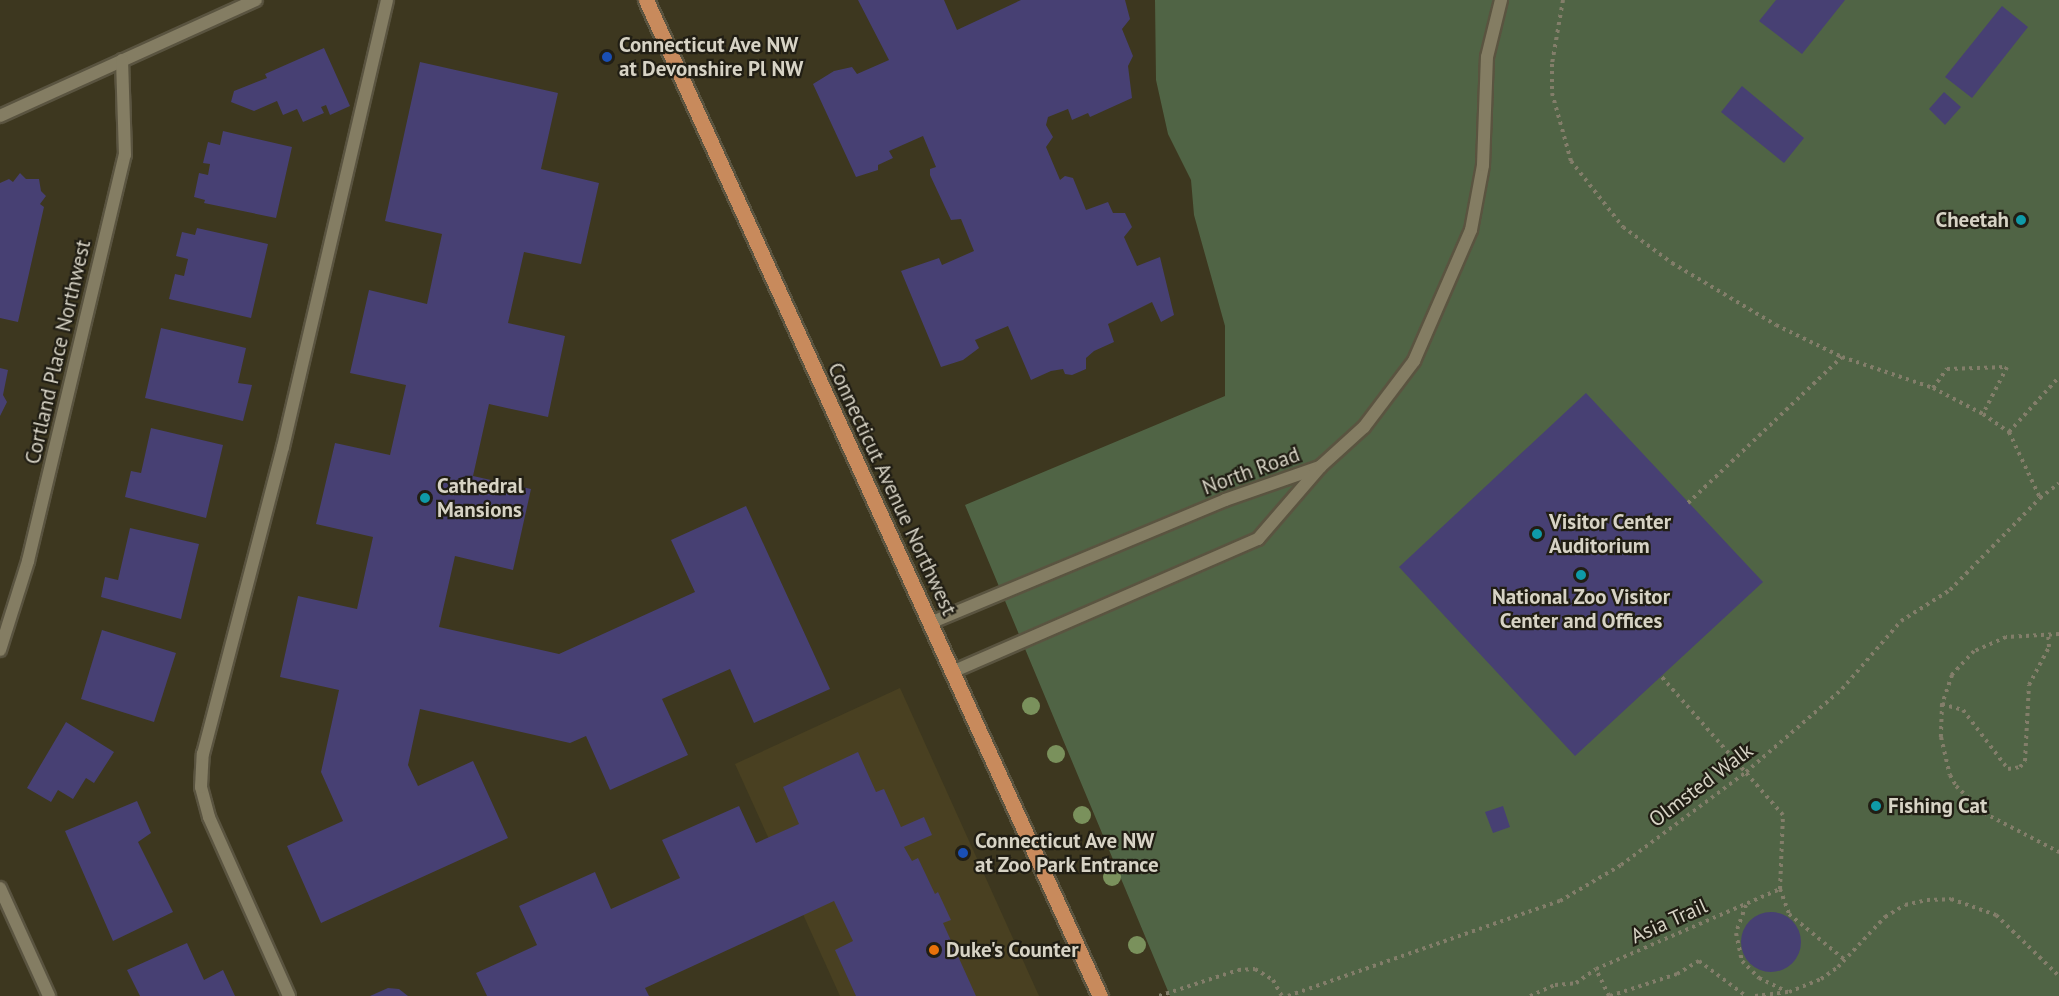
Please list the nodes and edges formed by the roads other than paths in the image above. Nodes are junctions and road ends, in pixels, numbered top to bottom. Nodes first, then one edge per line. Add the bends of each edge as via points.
1 (256, 0) edge
2 (387, 0) edge
3 (646, 0) edge
4 (1501, 0) edge
5 (122, 60) junction
6 (0, 116) edge
7 (1321, 466) junction
8 (930, 623) junction
9 (0, 650) edge
10 (952, 672) junction
11 (0, 888) edge
12 (49, 996) edge
13 (289, 996) edge
14 (1100, 996) edge

1 - 5 street
2 - 13 street via 284,447 202,762 201,787 209,817
3 - 8 main road, Connecticut Avenue Northwest
4 - 7 street via 1487,57 1483,165 1471,230 1414,361 1364,427
5 - 6 street
5 - 9 street, Cortland Place Northwest via 125,155 28,561
7 - 8 street, North Road via 1225,500
7 - 10 street, North Road via 1258,539
8 - 10 main road, Connecticut Avenue Northwest
10 - 14 main road, Connecticut Avenue Northwest
11 - 12 street

